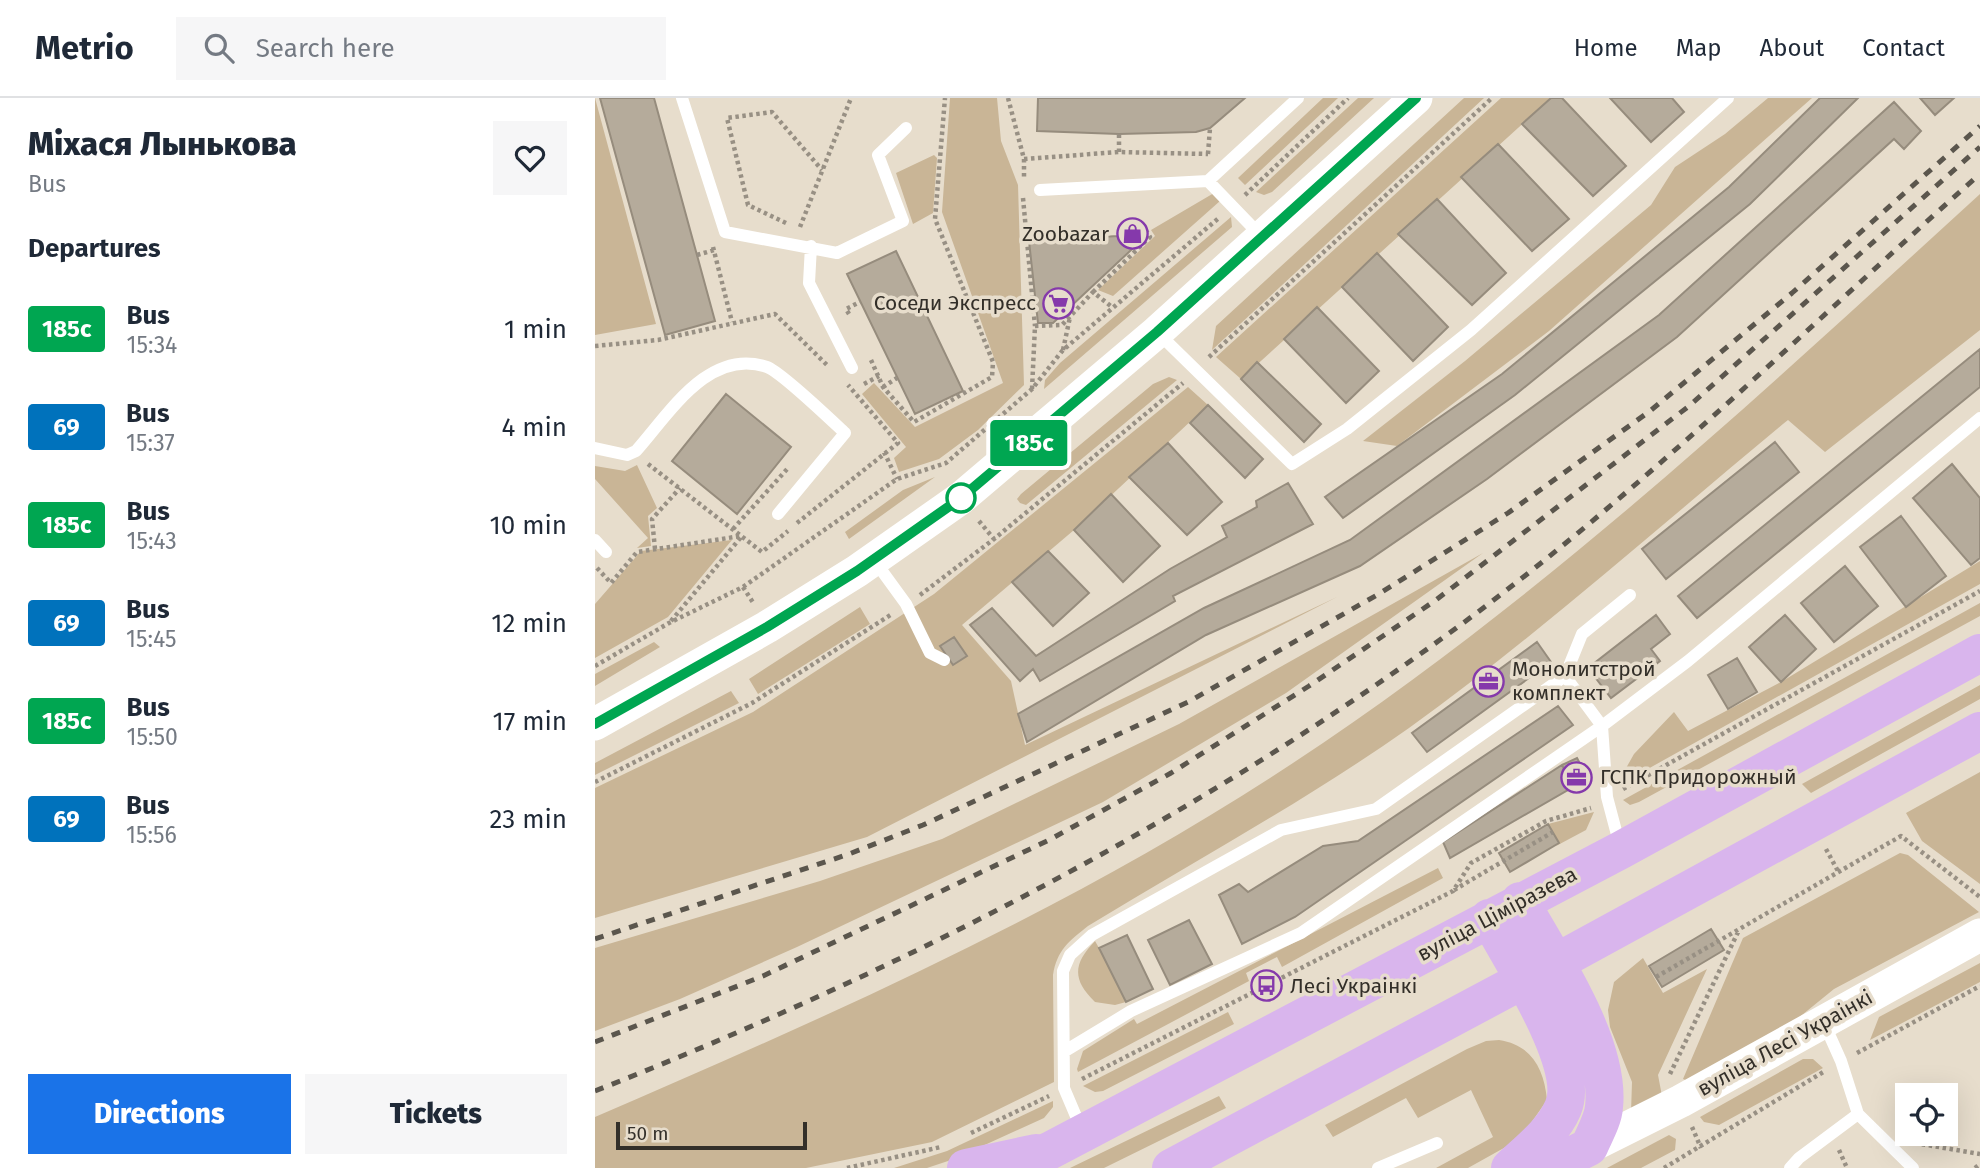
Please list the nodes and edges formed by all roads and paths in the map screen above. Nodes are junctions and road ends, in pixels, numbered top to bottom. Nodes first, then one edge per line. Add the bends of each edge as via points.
1 (683, 98) edge
2 (851, 98) edge
3 (945, 98) edge
4 (1008, 98) edge
5 (1297, 98) edge
6 (1348, 98) edge
7 (1416, 98) edge
8 (1728, 98) edge
9 (906, 128) dead end
10 (1210, 128) dead end
11 (1119, 134) dead end
12 (1219, 145) dead end
13 (1119, 152) junction
14 (1208, 154) junction
15 (1024, 159) junction
16 (822, 170) junction
17 (1208, 181) junction
18 (1040, 190) dead end
19 (1233, 206) junction
20 (1140, 230) dead end
21 (1263, 238) junction
22 (811, 246) junction
23 (714, 250) dead end
24 (697, 255) dead end
25 (1093, 292) junction
26 (860, 302) dead end
27 (1112, 307) junction
28 (1066, 312) dead end
29 (1070, 317) junction
30 (851, 320) dead end
31 (1035, 326) junction
32 (1157, 332) junction
33 (595, 346) edge
34 (1063, 351) junction
35 (868, 354) dead end
36 (852, 368) dead end
37 (834, 372) dead end
38 (897, 378) dead end
39 (842, 380) dead end
40 (883, 387) junction
41 (1032, 389) junction
42 (1980, 418) edge
43 (595, 448) edge
44 (884, 453) junction
45 (797, 459) dead end
46 (642, 460) dead end
47 (765, 479) dead end
48 (897, 479) junction
49 (772, 485) junction
50 (680, 488) junction
51 (778, 514) dead end
52 (733, 529) junction
53 (742, 536) junction
54 (595, 540) edge
55 (655, 549) junction
56 (606, 552) dead end
57 (874, 560) junction
58 (595, 566) edge
59 (1980, 591) edge
60 (1630, 595) dead end
61 (887, 617) dead end
62 (669, 623) junction
63 (1980, 653) edge
64 (944, 660) dead end
65 (595, 666) edge
66 (1565, 676) junction
67 (595, 724) edge
68 (1602, 726) junction
69 (1980, 731) edge
70 (595, 782) edge
71 (1607, 797) junction
72 (1553, 832) dead end
73 (1621, 850) junction
74 (1453, 891) junction
75 (1980, 897) edge
76 (1505, 910) junction
77 (1739, 928) junction
78 (1980, 935) edge
79 (1539, 972) junction
80 (1656, 977) dead end
81 (1980, 986) edge
82 (1824, 1022) junction
83 (1065, 1051) junction
84 (1841, 1061) junction
85 (1064, 1088) junction
86 (1681, 1101) junction
87 (1858, 1114) junction
88 (1879, 1136) junction
89 (1067, 1141) junction
90 (1437, 1143) dead end
91 (1589, 1147) junction
92 (1702, 1148) junction
93 (959, 1150) edge
94 (1980, 1154) edge
95 (1980, 1164) edge
96 (847, 1168) edge
97 (1011, 1168) edge
98 (1171, 1168) edge
99 (1378, 1168) edge
100 (1510, 1168) edge
101 (1547, 1168) edge
102 (1664, 1168) edge
103 (1790, 1168) edge
104 (1913, 1168) edge
105 (1975, 1168) edge

1 - 22 lane via 725,232
2 - 16 path
3 - 40 path via 935,219 993,362 992,377 914,422
4 - 15 path
5 - 17 lane
6 - 19 path
7 - 21 street
8 - 32 lane via 1471,330 1347,429 1292,464
9 - 22 lane via 878,155 903,221 837,253
10 - 14 path
11 - 13 path
12 - 14 path
13 - 14 path
13 - 15 path
15 - 31 path via 1023,214
16 - 16 path via 800,229 748,205 727,118 772,112
17 - 18 lane
17 - 19 lane
19 - 21 lane
19 - 27 path
20 - 25 path via 1143,226 1150,237
21 - 32 street
22 - 36 lane via 809,283
23 - 24 path
25 - 27 path
25 - 29 path
26 - 30 path via 846,309
27 - 34 path
28 - 29 path
29 - 31 path via 1062,325
29 - 34 path
31 - 41 path
32 - 57 street via 1014,456
33 - 37 path via 658,340 775,314
34 - 41 path
35 - 40 path
38 - 40 path
39 - 44 path via 898,443
41 - 48 path via 946,463
42 - 68 lane via 1688,661
43 - 51 lane via 627,455 636,451 715,369 742,363 769,367 845,433
44 - 48 path
44 - 53 path via 762,552
45 - 49 path
46 - 50 path
47 - 49 path
48 - 62 path via 743,587
49 - 52 path
50 - 52 path
50 - 55 path via 652,519
52 - 53 path
53 - 55 path
53 - 62 path
54 - 56 lane
55 - 58 path via 637,552 611,583
57 - 64 lane via 906,604 930,653
57 - 67 street via 719,656
59 - 71 path
60 - 66 lane via 1581,634
61 - 70 path via 752,703
62 - 65 path
63 - 73 main road, вуліца Ціміразева
66 - 68 lane
66 - 83 lane via 1376,809 1282,830 1092,935 1070,955 1063,971
68 - 71 lane
68 - 83 lane via 1301,933 1131,1011
69 - 79 main road
71 - 73 lane
71 - 74 path via 1587,810 1546,821 1471,863
72 - 74 path
73 - 76 main road, вуліца Ціміразева
74 - 85 path
75 - 77 path via 1901,836
76 - 79 main road
76 - 89 main road, вуліца Ціміразева
77 - 80 path
77 - 86 path via 1669,1075
78 - 82 street, вуліца Лесі Украінкі
79 - 91 main road via 1590,1034 1605,1083 1604,1110
79 - 98 main road
79 - 100 main road via 1568,1087 1563,1108 1551,1126
81 - 84 path
82 - 84 lane
82 - 86 street, вуліца Лесі Украінкі
83 - 85 lane
84 - 87 lane
84 - 92 path
85 - 89 lane
85 - 93 path
86 - 91 street, вуліца Лесі Украінкі
86 - 92 path
87 - 88 lane
87 - 103 lane
88 - 94 path
88 - 104 lane
89 - 93 main road
89 - 97 main road, вуліца Ціміразева
90 - 99 lane
91 - 101 main road
92 - 102 path
93 - 96 path via 938,1149
95 - 105 path

